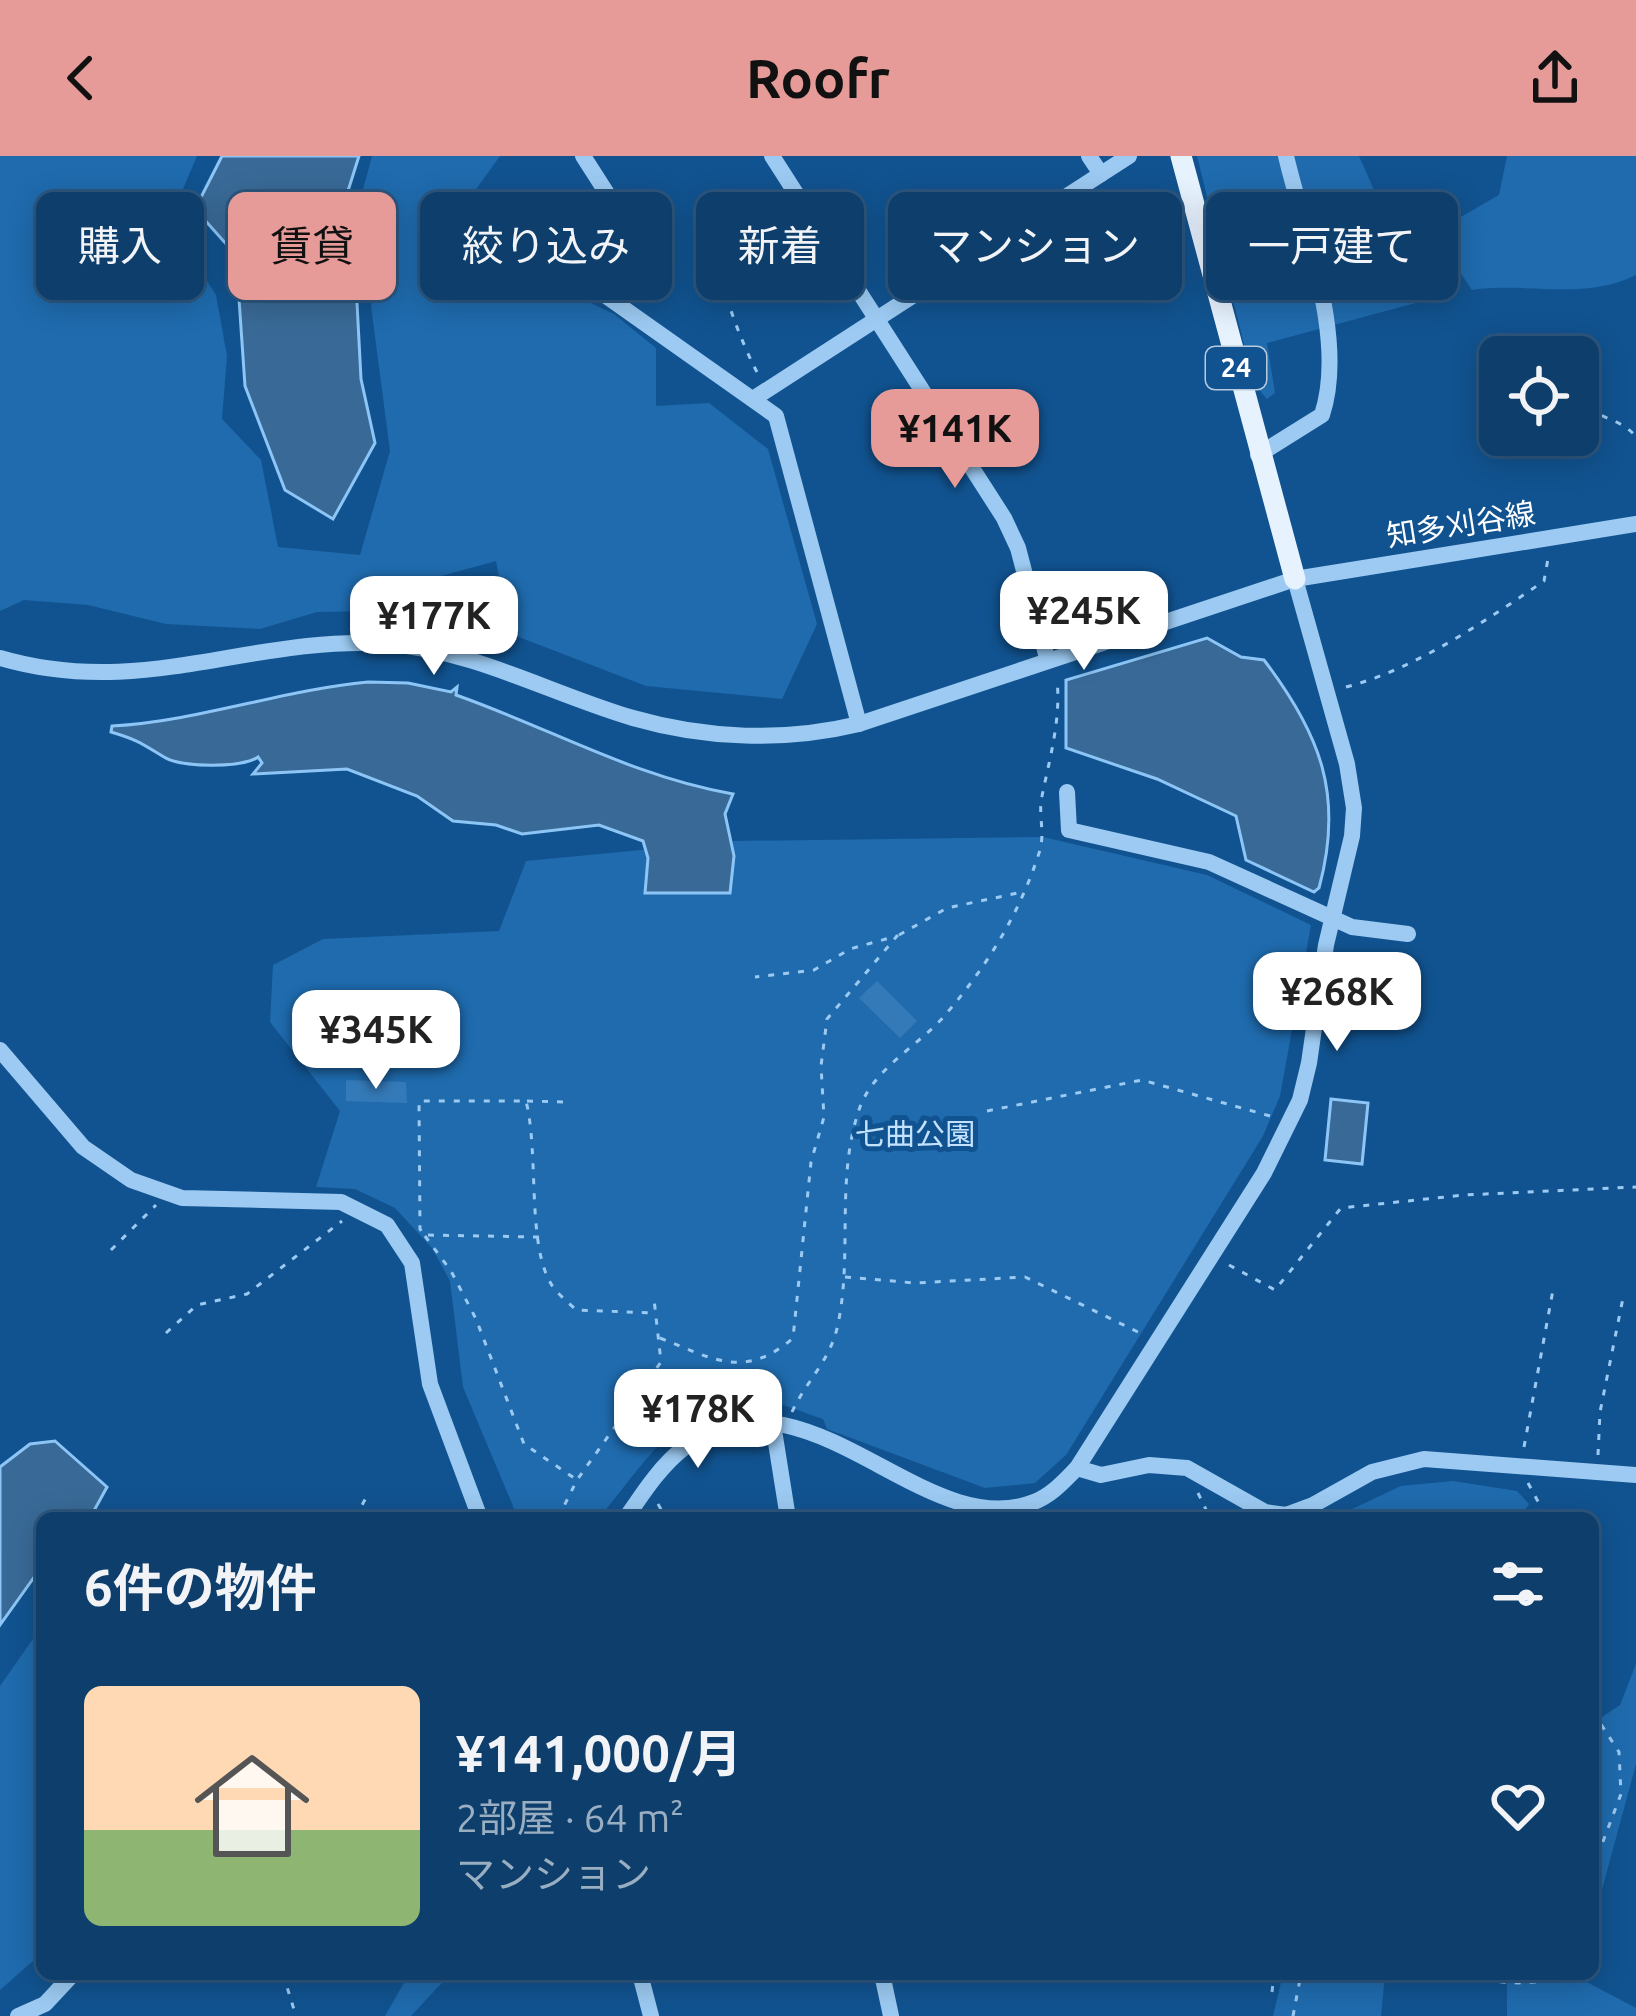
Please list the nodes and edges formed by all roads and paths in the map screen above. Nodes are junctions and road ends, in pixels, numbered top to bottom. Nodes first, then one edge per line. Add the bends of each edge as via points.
1 (583, 156) edge
2 (772, 156) edge
3 (1089, 156) edge
4 (1129, 156) edge
5 (1181, 156) edge
6 (1286, 156) edge
7 (1101, 174) junction
8 (795, 192) edge
9 (728, 300) edge
10 (862, 300) edge
11 (874, 320) junction
12 (761, 394) junction
13 (1599, 415) edge
14 (1636, 437) edge
15 (1258, 454) junction
16 (1636, 524) edge
17 (1548, 539) junction
18 (1295, 579) junction
19 (0, 658) edge
20 (1047, 658) junction
21 (1327, 692) junction
22 (859, 724) junction
23 (1067, 792) dead end
24 (1022, 892) junction
25 (1332, 920) junction
26 (1408, 934) dead end
27 (897, 936) junction
28 (754, 977) dead end
29 (0, 1051) edge
30 (526, 1101) junction
31 (567, 1102) dead end
32 (987, 1112) dead end
33 (1290, 1123) junction
34 (1636, 1186) edge
35 (161, 1191) junction
36 (352, 1206) junction
37 (424, 1235) junction
38 (539, 1238) junction
39 (111, 1250) dead end
40 (1211, 1256) junction
41 (842, 1277) junction
42 (1553, 1290) dead end
43 (1623, 1298) dead end
44 (654, 1299) dead end
45 (654, 1313) junction
46 (166, 1333) dead end
47 (660, 1338) junction
48 (1156, 1343) junction
49 (780, 1424) junction
50 (1522, 1467) junction
51 (1077, 1468) junction
52 (1598, 1472) junction
53 (1636, 1474) edge
54 (1206, 1479) junction
55 (577, 1480) junction
56 (368, 1496) dead end
57 (359, 1512) edge
58 (478, 1512) edge
59 (561, 1512) edge
60 (630, 1512) edge
61 (787, 1512) edge
62 (1014, 1512) edge
63 (1207, 1512) edge
64 (1265, 1512) edge
65 (1294, 1512) edge
66 (1543, 1512) edge
67 (1599, 1721) edge
68 (1599, 1852) edge
69 (67, 1980) edge
70 (286, 1980) edge
71 (642, 1980) edge
72 (883, 1980) edge
73 (1273, 1980) edge
74 (1300, 1980) edge
75 (1472, 1980) edge
76 (1539, 1980) edge
77 (1272, 1992) dead end
78 (18, 2016) edge
79 (296, 2016) edge
80 (651, 2016) edge
81 (891, 2016) edge
82 (1293, 2016) edge

1 - 12 street via 608,195 524,238
2 - 8 street
3 - 7 street
4 - 7 street
5 - 15 main road, 24
6 - 15 street via 1333,383 1322,416
7 - 11 street
9 - 12 path
10 - 11 street
11 - 12 street
11 - 20 street via 1004,518
12 - 22 street via 776,416
13 - 14 path
15 - 18 main road, 24
16 - 17 street, 知多刈谷線
17 - 18 street, 知多刈谷線
17 - 21 path via 1549,572 1533,588 1400,664
18 - 20 street, 知多刈谷線
18 - 21 street
19 - 22 street, 知多刈谷線 via 108,674 387,644 482,662 677,729 769,736
20 - 22 street, 知多刈谷線
20 - 24 path via 1058,684 1058,717 1041,799 1041,847
21 - 25 street via 1354,808
23 - 25 street via 1070,830 1209,862
24 - 27 path via 947,908
24 - 41 path via 1009,929 944,1017 864,1098 844,1201
25 - 26 street
25 - 33 street via 1309,1063
27 - 28 path via 814,970
27 - 47 path via 827,1019 824,1117 811,1162 793,1338 767,1360 724,1363
29 - 35 street via 83,1147
30 - 31 path
30 - 37 path via 419,1102
30 - 38 path
32 - 33 path via 1142,1080
33 - 40 street
34 - 40 path via 1341,1208 1275,1290
35 - 36 street via 209,1201 313,1198
35 - 39 path via 148,1217
36 - 46 path via 247,1294 197,1305
36 - 58 street via 387,1225 412,1263 430,1384
37 - 38 path
37 - 55 path via 476,1319 524,1444
38 - 45 path via 550,1282 576,1310
40 - 48 street
41 - 48 path via 1025,1277
41 - 49 path via 834,1339
42 - 50 path
43 - 52 path via 1600,1412
44 - 45 path
45 - 47 path
47 - 55 path via 661,1362
48 - 51 street
49 - 60 street via 726,1426 694,1442
49 - 61 street
49 - 62 street via 946,1496
50 - 52 street
50 - 65 street via 1407,1461
50 - 66 path
51 - 54 street via 1101,1474 1170,1465
51 - 62 street
52 - 53 street
54 - 63 path via 1198,1494
54 - 64 street
55 - 59 path
56 - 57 path
67 - 68 path via 1619,1752 1621,1794
69 - 78 street via 45,2004
70 - 79 path
71 - 80 street
72 - 81 street
73 - 77 path
74 - 82 path
75 - 76 path

